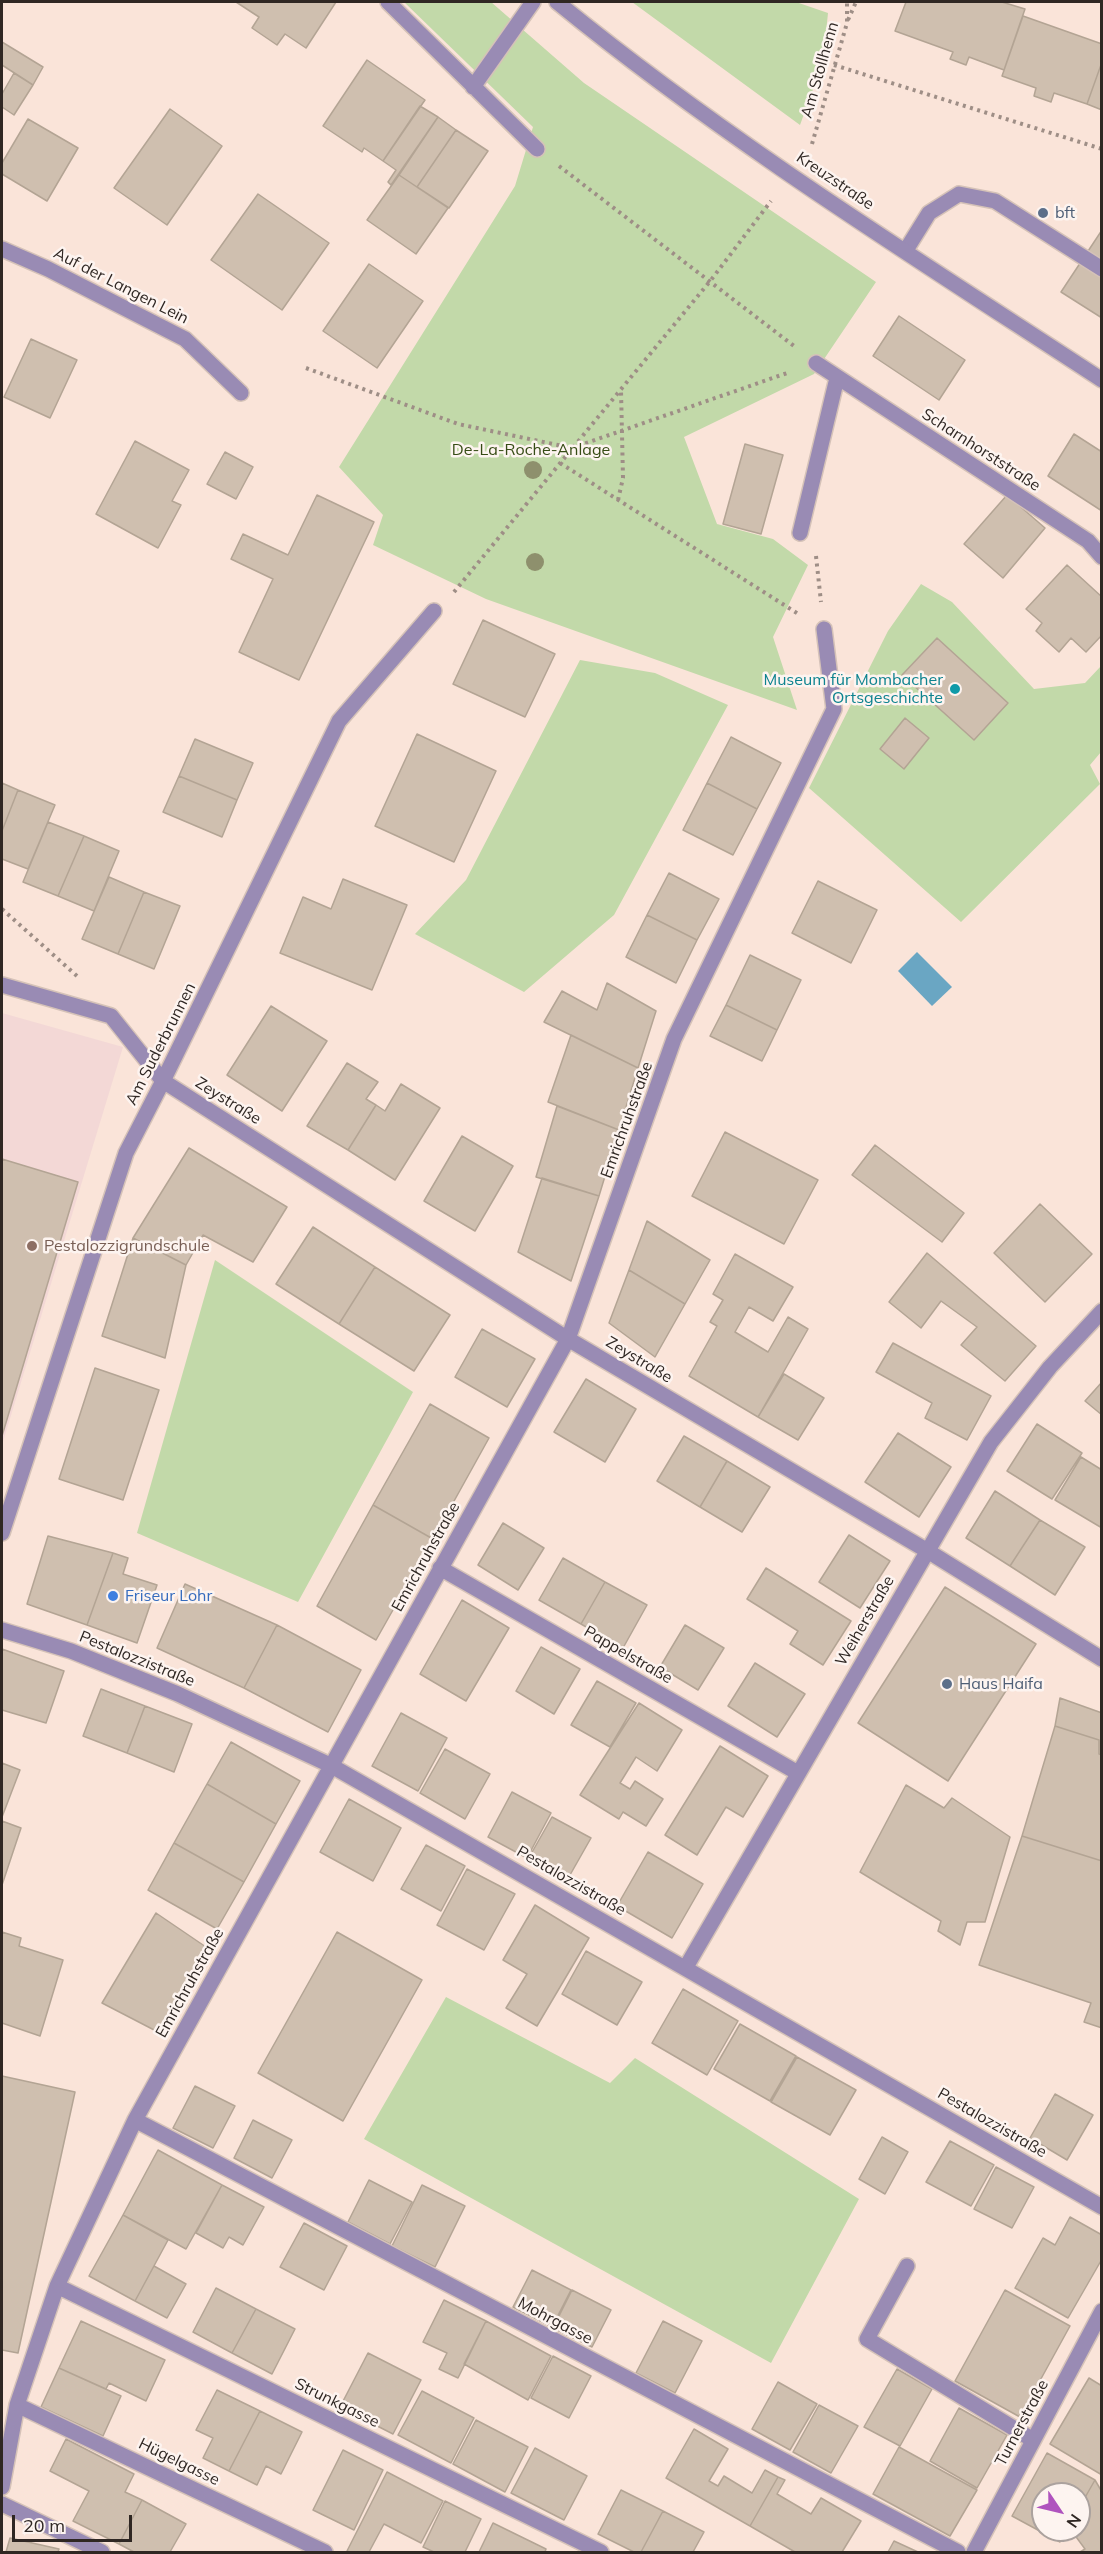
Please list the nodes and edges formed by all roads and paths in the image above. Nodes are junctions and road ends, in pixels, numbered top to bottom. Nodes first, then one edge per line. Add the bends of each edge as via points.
1 (388, 2) edge
2 (533, 2) edge
3 (556, 2) edge
4 (847, 2) edge
5 (856, 2) edge
6 (847, 23) junction
7 (834, 65) junction
8 (473, 87) junction
9 (812, 144) dead end
10 (537, 149) joint
11 (1101, 149) edge
12 (771, 201) dead end
13 (2, 249) edge
14 (906, 250) junction
15 (1101, 269) edge
16 (711, 280) junction
17 (816, 363) junction
18 (306, 368) dead end
19 (837, 378) junction
20 (1101, 380) edge
21 (621, 390) junction
22 (242, 393) dead end
23 (622, 430) junction
24 (572, 448) junction
25 (560, 463) junction
26 (618, 500) junction
27 (800, 533) dead end
28 (1101, 557) edge
29 (456, 590) dead end
30 (434, 611) dead end
31 (824, 629) joint
32 (2, 909) edge
33 (7, 986) edge
34 (111, 1016) junction
35 (164, 1082) junction
36 (1101, 1311) edge
37 (568, 1339) junction
38 (2, 1533) edge
39 (926, 1550) junction
40 (440, 1568) junction
41 (2, 1630) edge
42 (1101, 1659) edge
43 (330, 1765) junction
44 (798, 1773) junction
45 (686, 1967) junction
46 (135, 2121) junction
47 (1101, 2207) edge
48 (907, 2266) dead end
49 (57, 2286) junction
50 (1101, 2311) edge
51 (17, 2405) junction
52 (1033, 2440) junction
53 (2, 2487) edge
54 (2, 2504) edge
55 (102, 2553) edge
56 (325, 2553) edge
57 (601, 2553) edge
58 (958, 2553) edge
59 (974, 2553) edge

1 - 8 street
2 - 8 street
3 - 14 street, Kreuzstraße via 634,65
4 - 6 path, Am Stollhenn
5 - 6 path
6 - 7 path, Am Stollhenn
7 - 9 path, Am Stollhenn
7 - 11 path
8 - 10 street
10 - 16 path
12 - 16 path
13 - 22 street, Auf der Langen Lein via 48,268 185,339
14 - 15 street via 929,213 959,194 995,201
14 - 20 street, Kreuzstraße
16 - 17 path
16 - 21 path
17 - 19 street, Scharnhorststraße
17 - 23 path
18 - 24 path via 458,424
19 - 27 street
19 - 28 street, Scharnhorststraße via 1088,541
21 - 23 path
21 - 24 path
23 - 24 path
23 - 26 path via 623,478
24 - 25 path
25 - 26 path
25 - 29 path
26 - 31 path
30 - 35 street, Am Suderbrunnen via 339,721
31 - 37 street, Emrichruhstraße via 834,709 674,1039
32 - 34 path via 71,969
33 - 34 street
34 - 35 street, Zeystraße
35 - 37 street, Zeystraße
35 - 38 street, Am Suderbrunnen via 126,1153
36 - 39 street, Weiherstraße via 1050,1367 991,1442
37 - 39 street, Zeystraße
37 - 40 street, Emrichruhstraße
39 - 42 street, Zeystraße
39 - 44 street, Weiherstraße
40 - 43 street, Emrichruhstraße
40 - 44 street, Pappelstraße
41 - 43 street, Pestalozzistraße via 71,1651 178,1694
43 - 45 street, Pestalozzistraße
43 - 46 street, Emrichruhstraße
44 - 45 street, Weiherstraße
45 - 47 street, Pestalozzistraße
46 - 49 street, Emrichruhstraße
46 - 58 street, Mohrgasse
48 - 52 street via 867,2339
49 - 51 street, Emrichruhstraße
49 - 57 street, Strunkgasse
50 - 52 street, Turnerstraße
51 - 53 street, Emrichruhstraße
51 - 56 street, Hügelgasse
52 - 59 street, Turnerstraße
54 - 55 street

